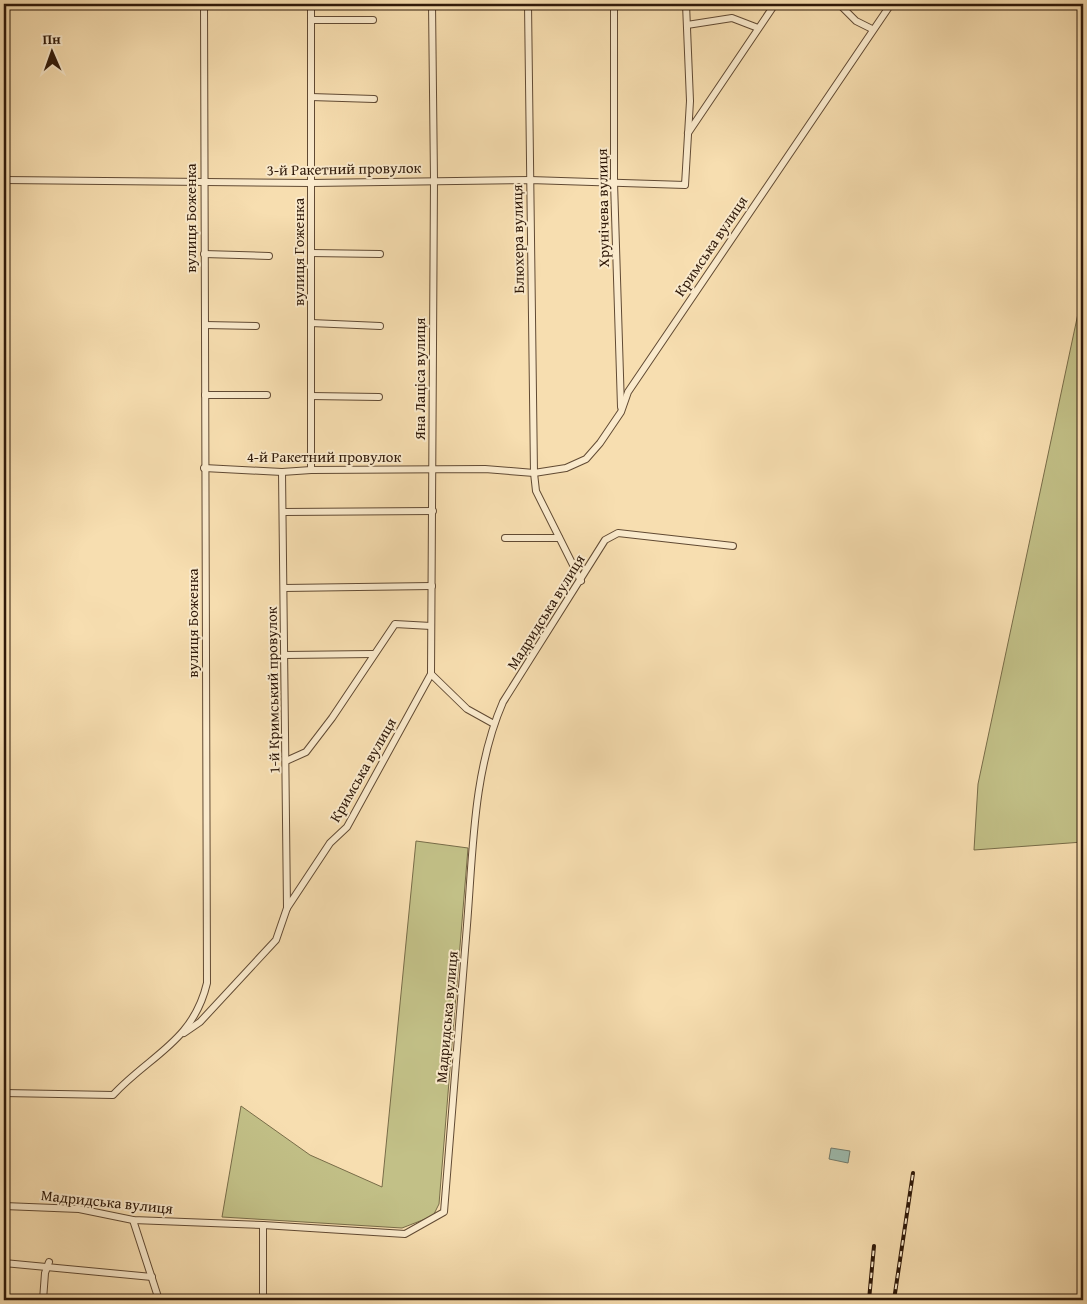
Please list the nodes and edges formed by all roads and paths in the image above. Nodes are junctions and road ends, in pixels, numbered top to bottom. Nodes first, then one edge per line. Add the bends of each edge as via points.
1 (204, 4) edge
2 (311, 4) edge
3 (432, 4) edge
4 (528, 4) edge
5 (614, 4) edge
6 (686, 4) edge
7 (775, 4) edge
8 (839, 4) edge
9 (891, 4) edge
10 (311, 20) junction
11 (373, 20) dead end
12 (688, 25) junction
13 (758, 28) junction
14 (872, 29) junction
15 (311, 97) junction
16 (374, 99) dead end
17 (686, 135) junction
18 (4, 180) edge
19 (434, 180) junction
20 (530, 180) junction
21 (204, 182) junction
22 (614, 182) junction
23 (311, 183) junction
24 (204, 254) junction
25 (311, 254) junction
26 (380, 254) dead end
27 (269, 256) dead end
28 (311, 323) junction
29 (205, 325) junction
30 (256, 326) dead end
31 (380, 326) dead end
32 (205, 395) junction
33 (267, 395) dead end
34 (311, 396) junction
35 (379, 397) dead end
36 (621, 412) junction
37 (204, 468) junction
38 (432, 469) junction
39 (311, 470) junction
40 (282, 472) junction
41 (534, 473) junction
42 (433, 511) junction
43 (283, 512) junction
44 (505, 538) dead end
45 (559, 538) junction
46 (733, 546) dead end
47 (581, 581) junction
48 (432, 586) junction
49 (284, 588) junction
50 (431, 626) junction
51 (373, 654) junction
52 (285, 655) junction
53 (431, 674) junction
54 (494, 724) junction
55 (286, 761) junction
56 (287, 908) junction
57 (182, 1035) junction
58 (4, 1093) edge
59 (4, 1206) edge
60 (133, 1220) junction
61 (263, 1225) junction
62 (4, 1263) edge
63 (49, 1264) junction
64 (152, 1277) junction
65 (43, 1300) edge
66 (159, 1300) edge
67 (263, 1300) edge

1 - 21 street, вулиця Боженка
2 - 10 street, вулиця Гоженка
3 - 19 street, Яна Лаціса вулиця
4 - 20 street, Блюхера вулиця
5 - 22 street, Хрунічева вулиця
6 - 12 street
7 - 13 street
8 - 14 street via 856,21
9 - 14 street, Кримська вулиця
10 - 11 street
10 - 15 street, вулиця Гоженка
12 - 13 street via 732,18
12 - 17 street via 690,102
13 - 17 street
14 - 36 street, Кримська вулиця via 628,392
15 - 16 street
15 - 23 street, вулиця Гоженка
17 - 22 street, 3-й Ракетний провулок via 685,185
18 - 21 street, 3-й Ракетний провулок
19 - 20 street, 3-й Ракетний провулок
19 - 23 street, 3-й Ракетний провулок
19 - 38 street, Яна Лаціса вулиця
20 - 22 street, 3-й Ракетний провулок
20 - 41 street, Блюхера вулиця
21 - 23 street, 3-й Ракетний провулок
21 - 24 street, вулиця Боженка
22 - 36 street, Хрунічева вулиця
23 - 25 street, вулиця Гоженка
24 - 27 street
24 - 29 street, вулиця Боженка
25 - 26 street
25 - 28 street, вулиця Гоженка
28 - 31 street
28 - 34 street, вулиця Гоженка
29 - 30 street
29 - 32 street, вулиця Боженка
32 - 33 street
32 - 37 street, вулиця Боженка
34 - 35 street
34 - 39 street, вулиця Гоженка
36 - 41 street, Кримська вулиця via 586,459 566,468
37 - 40 street, 4-й Ракетний провулок
37 - 57 street, вулиця Боженка via 207,983 202,1001
38 - 39 street, 4-й Ракетний провулок
38 - 41 street, 4-й Ракетний провулок
38 - 42 street, Яна Лаціса вулиця
39 - 40 street, 4-й Ракетний провулок
40 - 43 street, 1-й Кримський провулок
41 - 45 street, Блюхера вулиця via 536,491
42 - 43 street
42 - 48 street, Яна Лаціса вулиця
43 - 49 street, 1-й Кримський провулок
44 - 45 street
45 - 47 street, Блюхера вулиця
46 - 47 street, Мадридська вулиця via 618,533 605,540
47 - 54 street, Мадридська вулиця via 503,702
48 - 49 street
48 - 50 street, Яна Лаціса вулиця
49 - 52 street, 1-й Кримський провулок
50 - 51 street via 395,624
50 - 53 street, Яна Лаціса вулиця
51 - 52 street
51 - 55 street via 306,752
52 - 55 street, 1-й Кримський провулок
53 - 54 street via 467,709
53 - 56 street, Кримська вулиця via 347,827 330,843
54 - 61 street, Мадридська вулиця via 485,751 470,878 444,1212 405,1234
55 - 56 street, 1-й Кримський провулок
56 - 57 street, Кримська вулиця via 276,940 200,1022
57 - 58 street, вулиця Боженка via 113,1095
59 - 60 street, Мадридська вулиця via 79,1209
60 - 61 street, Мадридська вулиця
60 - 64 street
61 - 67 street
62 - 63 street
63 - 64 street
63 - 65 street
64 - 66 street

